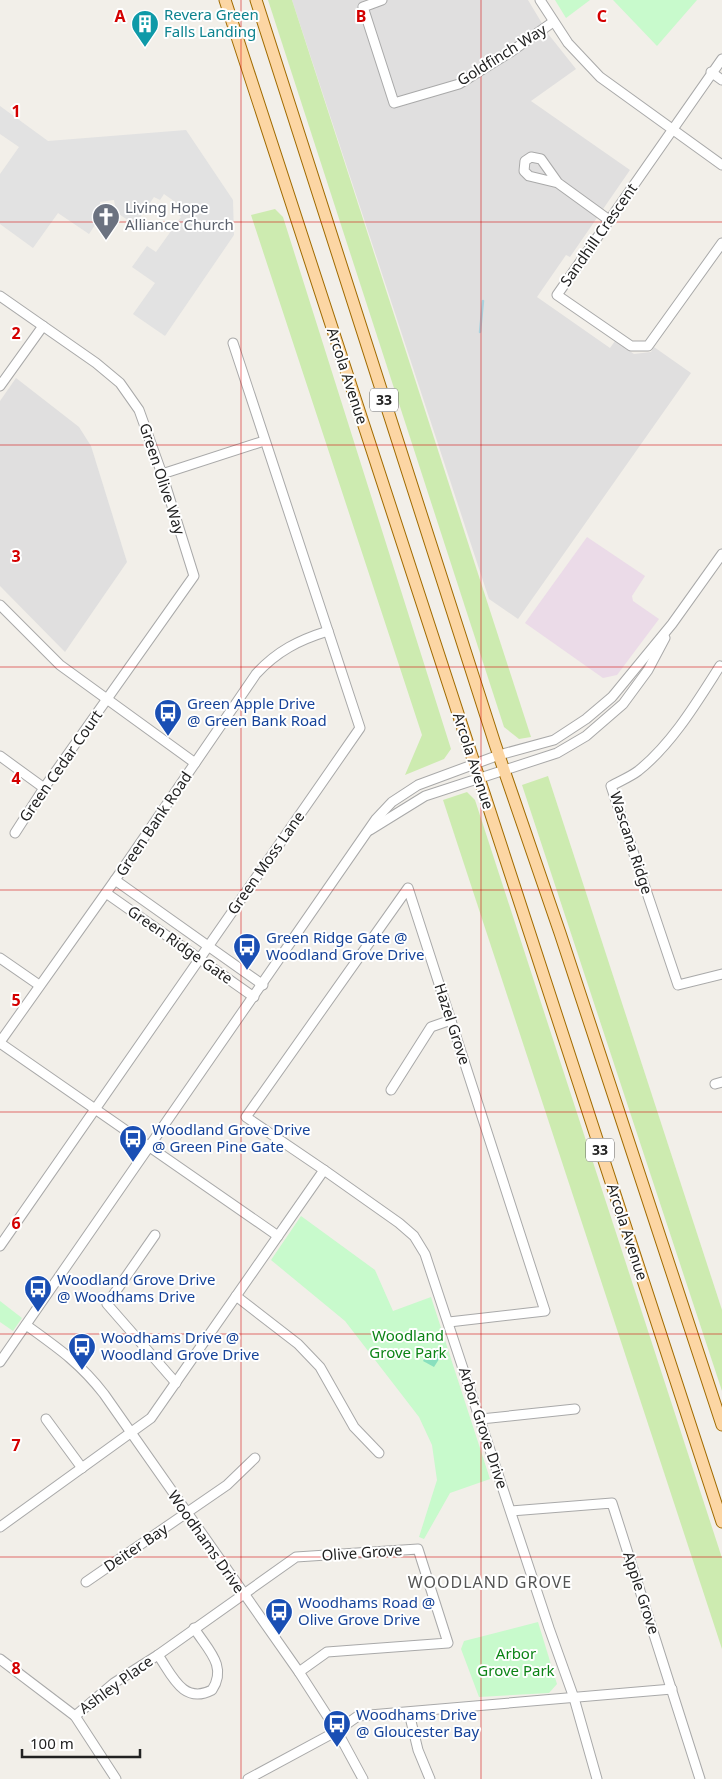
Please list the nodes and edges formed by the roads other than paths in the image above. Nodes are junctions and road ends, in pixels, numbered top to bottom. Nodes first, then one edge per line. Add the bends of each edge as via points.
1 (225, 0) edge
2 (256, 0) edge
3 (382, 0) edge
4 (540, 0) edge
5 (553, 22) junction
6 (722, 58) edge
7 (712, 72) junction
8 (722, 80) edge
9 (672, 130) junction
10 (722, 165) edge
11 (558, 183) dead end
12 (609, 220) junction
13 (722, 243) edge
14 (0, 296) edge
15 (43, 326) junction
16 (233, 343) dead end
17 (0, 386) edge
18 (264, 441) junction
19 (162, 474) junction
20 (722, 554) edge
21 (0, 605) edge
22 (672, 624) junction
23 (328, 631) junction
24 (722, 667) edge
25 (107, 700) junction
26 (499, 755) junction
27 (0, 756) edge
28 (195, 763) junction
29 (474, 765) junction
30 (503, 769) junction
31 (478, 778) junction
32 (44, 788) junction
33 (15, 833) dead end
34 (366, 833) junction
35 (115, 880) junction
36 (106, 893) junction
37 (209, 945) junction
38 (0, 958) edge
39 (199, 959) junction
40 (722, 974) edge
41 (39, 985) junction
42 (263, 985) junction
43 (254, 997) junction
44 (451, 1020) junction
45 (0, 1042) edge
46 (391, 1090) dead end
47 (96, 1109) junction
48 (149, 1147) junction
49 (324, 1170) junction
50 (155, 1234) dead end
51 (278, 1236) junction
52 (0, 1246) edge
53 (236, 1296) junction
54 (449, 1322) junction
55 (26, 1325) junction
56 (0, 1362) edge
57 (176, 1383) junction
58 (575, 1409) dead end
59 (46, 1419) dead end
60 (481, 1420) junction
61 (722, 1424) edge
62 (130, 1432) junction
63 (379, 1454) dead end
64 (255, 1458) dead end
65 (82, 1468) junction
66 (511, 1511) junction
67 (186, 1514) junction
68 (722, 1522) edge
69 (0, 1527) edge
70 (86, 1582) dead end
71 (242, 1594) junction
72 (194, 1628) junction
73 (158, 1655) junction
74 (0, 1659) edge
75 (299, 1672) junction
76 (672, 1688) junction
77 (574, 1698) junction
78 (409, 1713) junction
79 (75, 1716) junction
80 (337, 1731) junction
81 (116, 1779) edge
82 (248, 1779) edge
83 (363, 1779) edge
84 (430, 1779) edge
85 (597, 1779) edge
86 (700, 1779) edge

1 - 29 main road, Arcola Avenue / 33
2 - 26 main road, Arcola Avenue / 33
3 - 5 street, Goldfinch Way via 363,8 394,103 459,84
4 - 5 street
5 - 9 street via 600,77
6 - 7 street, Sandhill Crescent
7 - 8 street
7 - 9 street, Sandhill Crescent
9 - 10 street
9 - 12 street, Sandhill Crescent
11 - 12 street
12 - 13 street, Sandhill Crescent via 557,295 631,346 648,346
14 - 15 street, Green Olive Way
15 - 17 street
15 - 19 street, Green Olive Way via 120,383 138,410
16 - 18 street, Green Moss Lane
18 - 19 street
18 - 23 street, Green Moss Lane
19 - 25 street, Green Olive Way via 194,576
20 - 22 street
21 - 25 street via 60,666
22 - 26 street via 612,697 586,719 554,740
22 - 30 street via 648,670 623,704 586,736 558,753
23 - 28 street, Green Bank Road via 288,646 266,663
23 - 37 street, Green Moss Lane via 360,728
24 - 40 street, Wascana Ridge via 666,742 637,772 611,786 678,985
25 - 28 street
25 - 32 street, Green Cedar Court
26 - 29 street
26 - 30 main road, Arcola Avenue / 33
27 - 32 street
28 - 35 street, Green Bank Road
29 - 31 main road, Arcola Avenue / 33
29 - 34 street via 411,790 392,802
30 - 31 street
30 - 61 main road, Arcola Avenue / 33
31 - 34 street via 425,796
31 - 68 main road, Arcola Avenue / 33
32 - 33 street, Green Cedar Court
34 - 42 street
35 - 36 street, Green Bank Road
35 - 37 street, Green Ridge Gate
36 - 39 street, Green Ridge Gate
36 - 41 street, Green Bank Road
37 - 39 street, Green Moss Lane
37 - 42 street, Green Ridge Gate
38 - 41 street
39 - 43 street, Green Ridge Gate
39 - 47 street, Green Moss Lane
41 - 45 street, Green Bank Road
42 - 43 street
43 - 48 street
44 - 46 street via 431,1027
44 - 49 street, Hazel Grove via 408,888 246,1116
44 - 54 street, Hazel Grove via 545,1311
45 - 47 street
47 - 48 street
47 - 52 street, Green Moss Lane
48 - 51 street
48 - 55 street
49 - 51 street
49 - 54 street, Arbor Grove Drive via 414,1236 425,1254
50 - 57 street via 107,1304
51 - 53 street
53 - 57 street
53 - 63 street via 298,1344 320,1367 354,1427
54 - 60 street, Arbor Grove Drive
55 - 56 street
55 - 62 street, Woodhams Drive via 86,1371
57 - 62 street via 151,1418
58 - 60 street
59 - 65 street
60 - 66 street, Arbor Grove Drive
62 - 65 street
62 - 67 street, Woodhams Drive
64 - 67 street, Deiter Bay via 227,1486
65 - 69 street
66 - 76 street, Apple Grove via 612,1503
66 - 77 street, Arbor Grove Drive
67 - 70 street, Deiter Bay
67 - 71 street, Woodhams Drive
71 - 72 street, Ashley Place
71 - 75 street, Woodhams Drive
71 - 75 street, Olive Grove via 296,1557 418,1549 448,1643 328,1652
72 - 73 street, Ashley Place
72 - 73 street, Ashley Place via 218,1666 219,1675 212,1690 197,1696 184,1691
73 - 79 street, Ashley Place via 114,1683
74 - 79 street
75 - 80 street, Woodhams Drive
76 - 77 street
76 - 86 street, Apple Grove
77 - 78 street
77 - 85 street, Arbor Grove Drive
78 - 80 street via 358,1716
78 - 84 street via 418,1750
79 - 81 street
80 - 82 street
80 - 83 street, Woodhams Drive

